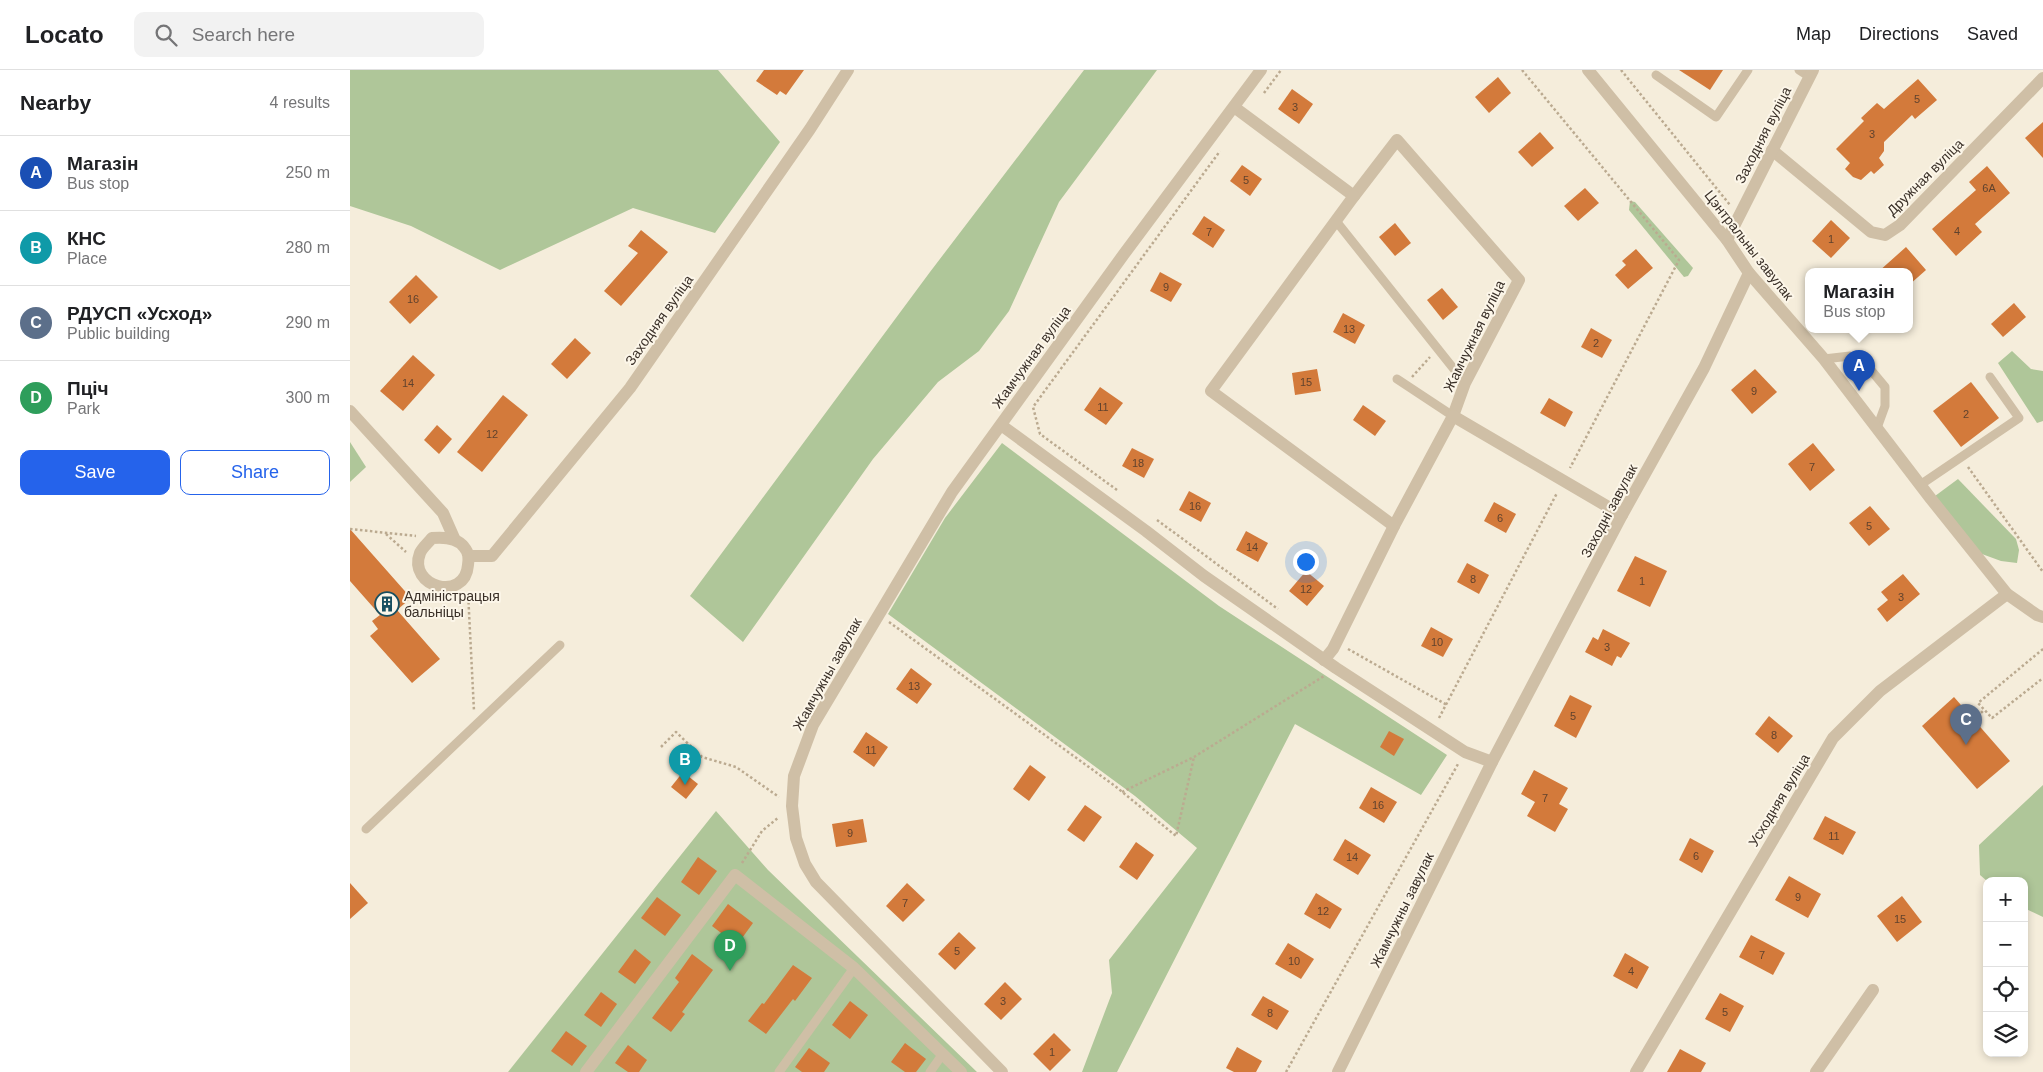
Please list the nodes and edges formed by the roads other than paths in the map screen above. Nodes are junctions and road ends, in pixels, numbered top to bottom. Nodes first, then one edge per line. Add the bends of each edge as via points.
1 (848, 70) edge
2 (1261, 70) edge
3 (1588, 70) edge
4 (1748, 70) edge
5 (1807, 72) edge
6 (1656, 75) dead end
7 (2043, 78) edge
8 (1234, 107) junction
9 (1772, 150) junction
10 (1354, 196) junction
11 (1336, 221) junction
12 (1727, 240) junction
13 (1750, 273) junction
14 (1824, 359) junction
15 (1990, 377) dead end
16 (1401, 382) road end
17 (1465, 383) junction
18 (350, 411) edge
19 (1453, 416) junction
20 (1001, 425) junction
21 (1877, 428) junction
22 (1920, 485) junction
23 (1622, 516) junction
24 (1394, 526) junction
25 (454, 538) junction
26 (469, 556) junction
27 (2008, 594) junction
28 (2043, 617) edge
29 (560, 645) dead end
30 (1324, 660) junction
31 (1492, 762) junction
32 (366, 829) dead end
33 (854, 968) junction
34 (1873, 990) dead end
35 (942, 1055) junction
36 (586, 1072) edge
37 (779, 1072) edge
38 (930, 1072) edge
39 (961, 1072) edge
40 (1002, 1072) edge
41 (1338, 1072) edge
42 (1636, 1072) edge
43 (1816, 1072) edge

1 - 26 street, Заходняя вуліца via 630,388 492,556
2 - 8 street, Жамчужная вуліца
3 - 12 street, Цэнтральны завулак
4 - 6 lane via 1716,117
5 - 9 street, Заходняя вуліца
7 - 9 street, Дружная вуліца via 1900,225 1885,235 1871,232
8 - 10 street
8 - 20 street, Жамчужная вуліца
9 - 12 street, Заходняя вуліца
10 - 11 street, Жамчужная вуліца
10 - 17 street, Жамчужная вуліца via 1397,140 1519,280
11 - 17 lane
11 - 24 street, Жамчужная вуліца via 1211,391
12 - 13 street, Цэнтральны завулак
13 - 14 street, Цэнтральны завулак
13 - 23 street, Заходні завулак via 1704,368
14 - 21 street, Цэнтральны завулак
14 - 21 lane via 1850,356 1865,363 1885,387 1885,406
15 - 22 lane via 2019,418
16 - 19 lane
17 - 19 street, Жамчужная вуліца
18 - 25 street via 443,513
19 - 23 street
19 - 24 street, Жамчужная вуліца
20 - 30 street, Жамчужная вуліца via 1204,576
20 - 40 street, Жамчужны завулак via 952,492 813,725 794,776 792,806 796,838 805,864 816,882
21 - 22 street, Цэнтральны завулак
22 - 27 street, Цэнтральны завулак
23 - 31 street, Заходні завулак
24 - 30 street, Жамчужная вуліца
25 - 26 street via 464,546
25 - 26 street via 432,538 420,552 418,564 425,580 440,588 456,586 468,573
27 - 28 street, Цэнтральны завулак
27 - 42 street, Усходняя вуліца via 1880,691 1833,738
29 - 32 lane
30 - 31 street, Жамчужная вуліца via 1465,752
31 - 41 street, Жамчужны завулак
33 - 35 street
33 - 36 street via 735,875
33 - 37 lane
34 - 43 street
35 - 38 lane
35 - 39 street

